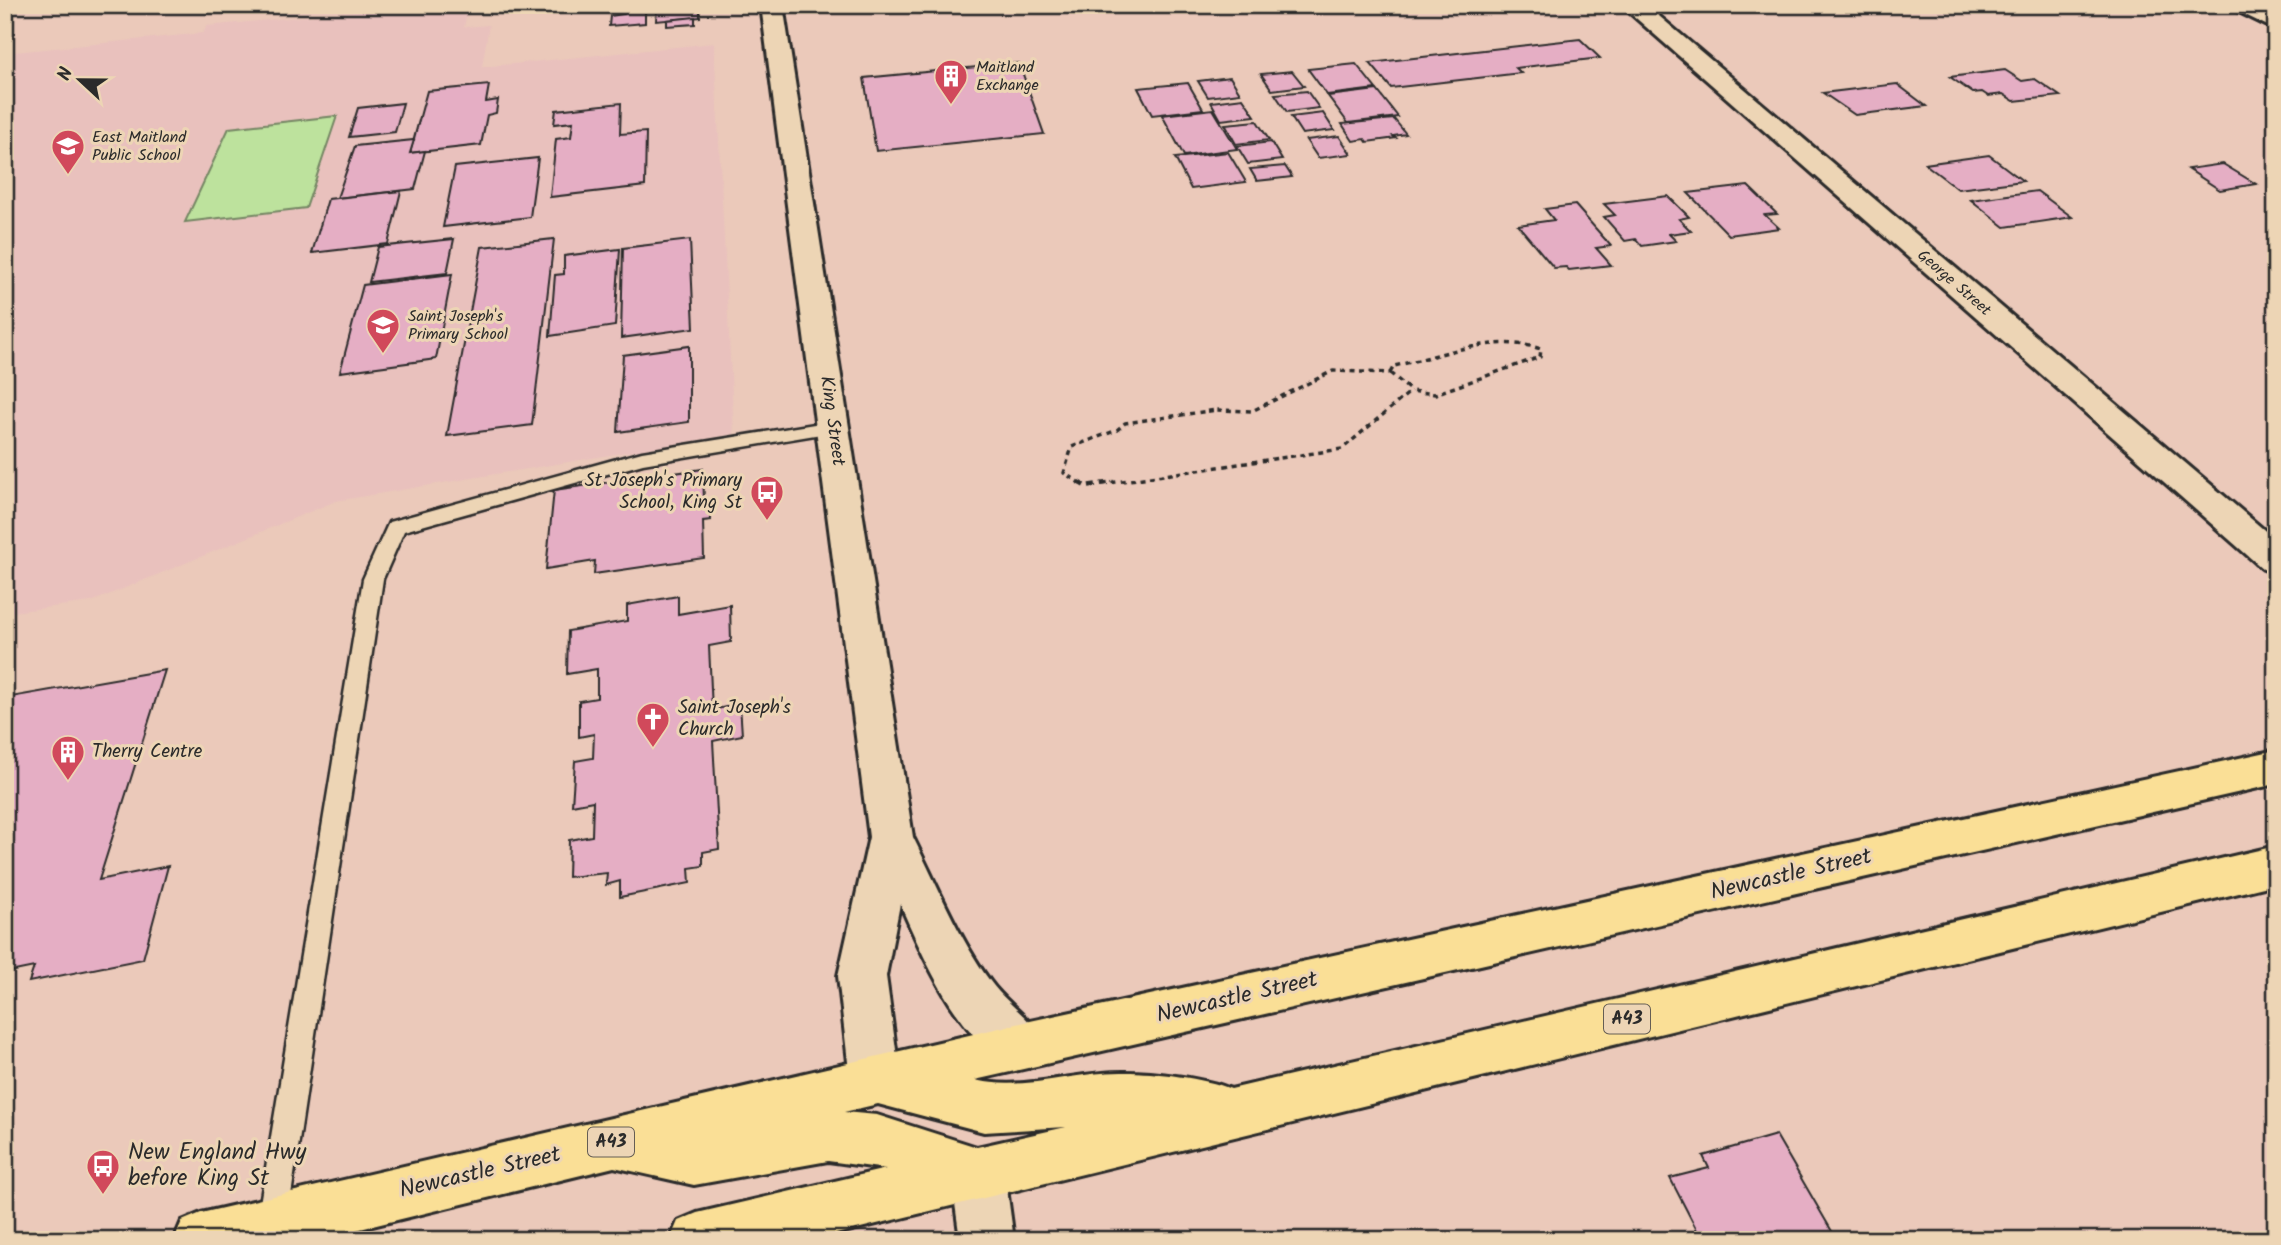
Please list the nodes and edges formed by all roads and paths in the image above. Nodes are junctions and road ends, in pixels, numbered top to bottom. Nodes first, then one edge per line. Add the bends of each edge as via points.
1 (772, 5) edge
2 (1632, 5) edge
3 (2243, 5) edge
4 (2276, 23) edge
5 (1390, 373) junction
6 (1411, 391) junction
7 (833, 427) junction
8 (2276, 560) edge
9 (2276, 767) edge
10 (891, 837) junction
11 (2276, 866) edge
12 (1021, 1046) junction
13 (875, 1079) junction
14 (1242, 1110) junction
15 (609, 1142) junction
16 (978, 1174) junction
17 (272, 1223) junction
18 (791, 1230) edge
19 (201, 1240) edge
20 (697, 1240) edge
21 (987, 1240) edge

1 - 7 street, King Street
2 - 8 street, George Street
3 - 4 street
5 - 6 path
5 - 6 path via 1394,366 1511,342 1541,349 1540,357 1435,394
5 - 6 path via 1333,371 1252,411 1216,410 1125,423 1072,447 1064,474 1085,485 1342,449
7 - 10 street, King Street
7 - 17 lane via 642,458 396,527 373,579
9 - 12 highway, Newcastle Street / A43
10 - 12 street, King Street via 948,957 974,999
10 - 13 street, King Street via 862,976
11 - 14 highway, A43
12 - 13 highway, Newcastle Street / A43
13 - 14 highway via 984,1107 1034,1107 1125,1096
13 - 15 highway, Newcastle Street / A43
14 - 16 highway, A43
15 - 16 highway via 694,1159 828,1136 877,1140
15 - 17 highway, Newcastle Street / A43
16 - 18 highway, A43
16 - 21 street
17 - 19 highway, Newcastle Street / A43
18 - 20 highway, A43

